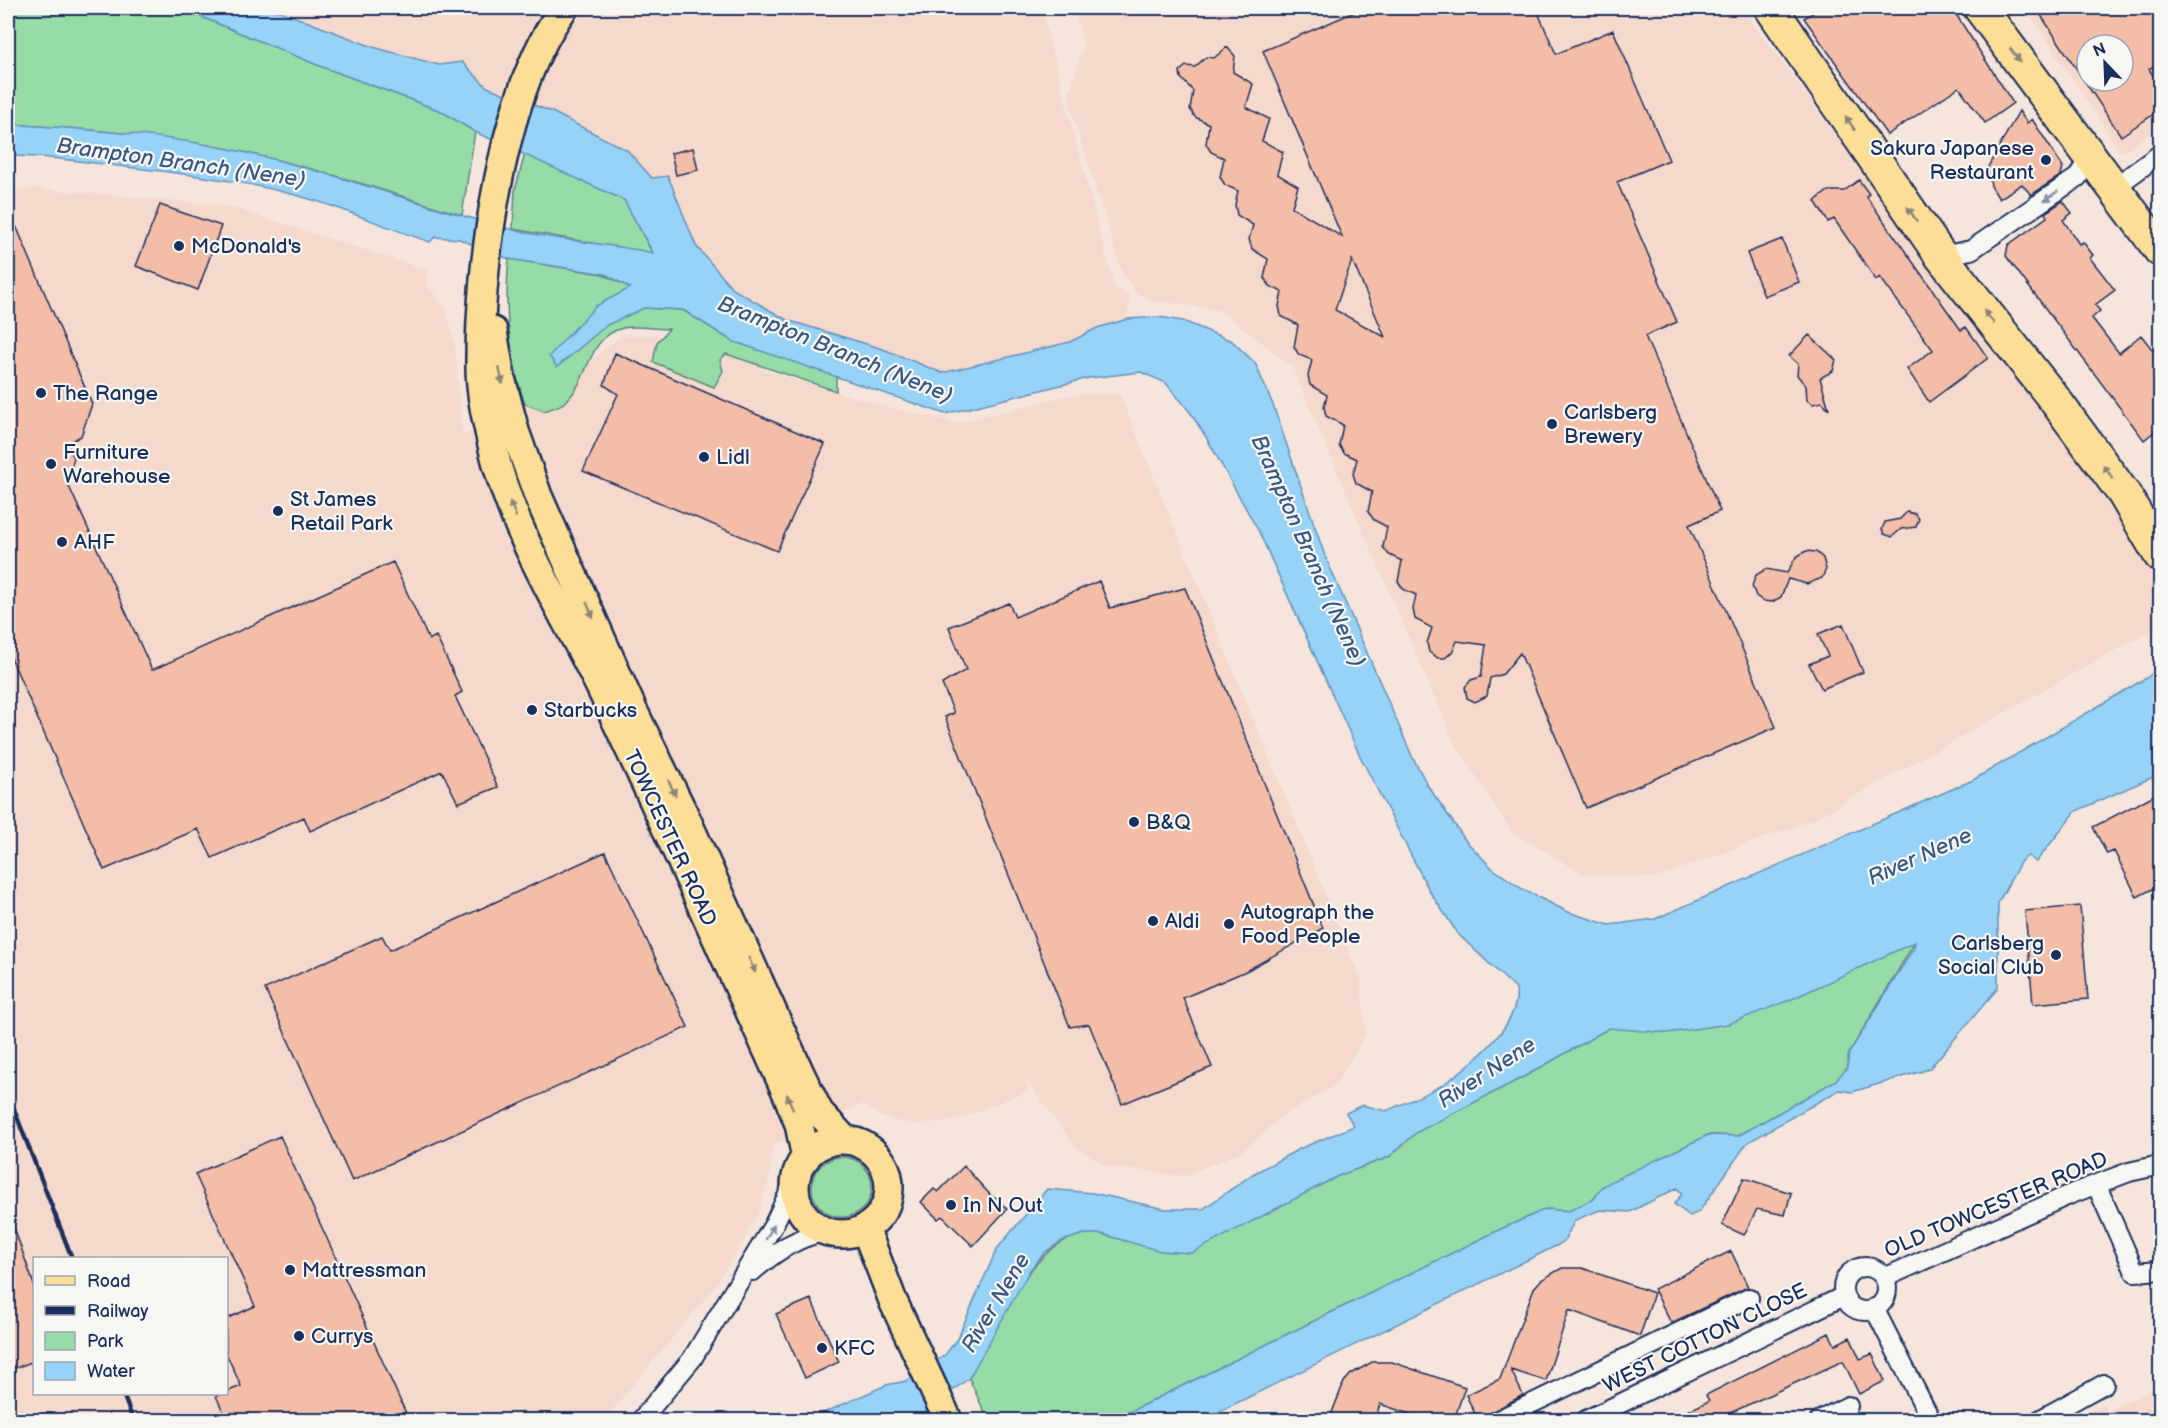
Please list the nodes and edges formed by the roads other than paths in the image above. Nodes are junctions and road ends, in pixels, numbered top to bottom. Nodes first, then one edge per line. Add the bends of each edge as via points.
1 (1771, 8) edge
2 (1980, 8) edge
3 (552, 13) edge
4 (2160, 154) edge
5 (2090, 155) junction
6 (2115, 187) junction
7 (2160, 250) edge
8 (1941, 256) junction
9 (484, 277) junction
10 (2149, 528) edge
11 (2160, 555) edge
12 (845, 1140) junction
13 (2160, 1165) edge
14 (800, 1169) junction
15 (2096, 1184) junction
16 (865, 1228) junction
17 (826, 1231) junction
18 (2160, 1270) edge
19 (1884, 1278) junction
20 (740, 1282) junction
21 (1844, 1296) junction
22 (1749, 1298) dead end
23 (1874, 1308) junction
24 (2104, 1384) dead end
25 (1848, 1406) dead end
26 (641, 1420) edge
27 (948, 1420) edge
28 (1498, 1420) edge
29 (1586, 1420) edge
30 (1820, 1420) edge
31 (1931, 1420) edge
32 (2039, 1420) edge

8 -> 1 highway
2 -> 5 highway
3 - 9 main road, TOWCESTER ROAD via 525,80 496,190
4 - 6 street
5 - 6 highway
5 -> 8 street via 2078,177 1971,250
6 - 7 highway
10 -> 8 highway via 2055,400
9 -> 12 main road, TOWCESTER ROAD via 501,378 537,496 805,1083 819,1112
14 -> 9 main road, TOWCESTER ROAD via 799,1124 777,1073 639,769 513,510 493,451 481,384
10 - 11 highway
12 - 14 main road via 812,1150
12 - 16 main road via 874,1152 889,1182 885,1205 876,1220
13 - 15 street, OLD TOWCESTER ROAD
14 - 17 main road via 800,1208 814,1225
20 -> 14 street
15 - 18 street via 2136,1272
15 - 19 street, OLD TOWCESTER ROAD
16 - 17 main road via 852,1233
16 - 27 main road
17 - 20 street via 778,1249
19 - 21 street via 1870,1268 1854,1270 1843,1283
19 - 23 street via 1886,1293
20 - 26 street via 692,1359
21 - 23 street via 1860,1310
21 - 29 street, WEST COTTON CLOSE
22 - 28 street
23 - 31 street
24 - 32 street
25 - 30 street

